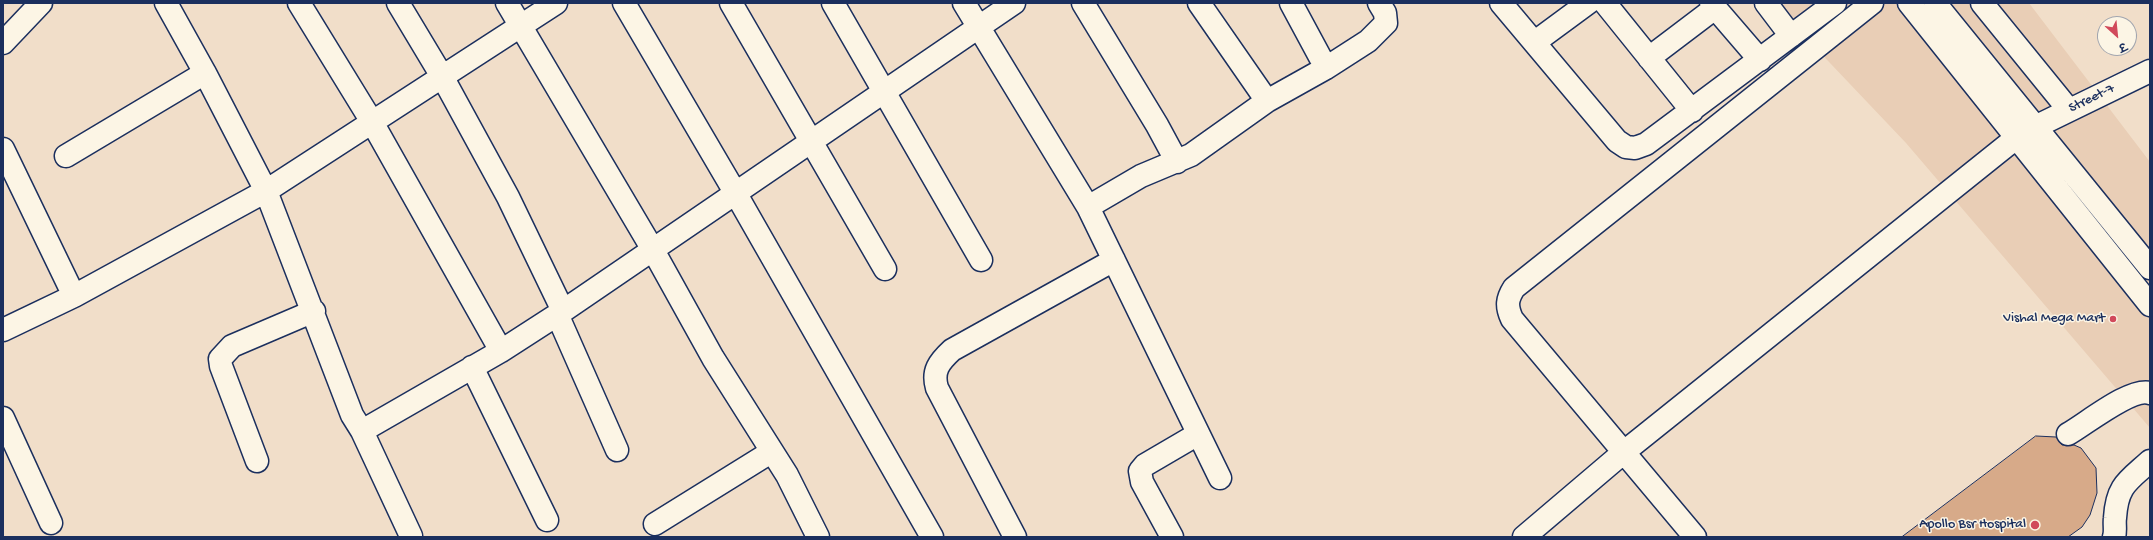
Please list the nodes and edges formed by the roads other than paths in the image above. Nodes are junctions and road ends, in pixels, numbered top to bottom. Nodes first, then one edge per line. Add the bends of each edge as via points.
1 (42, 3) edge
2 (166, 3) edge
3 (299, 3) edge
4 (398, 3) edge
5 (507, 3) edge
6 (556, 3) edge
7 (624, 3) edge
8 (731, 3) edge
9 (833, 3) edge
10 (964, 3) edge
11 (1014, 3) edge
12 (1083, 3) edge
13 (1199, 3) edge
14 (1291, 3) edge
15 (1379, 3) edge
16 (1500, 3) edge
17 (1588, 3) edge
18 (1605, 3) edge
19 (1766, 3) edge
20 (1835, 3) edge
21 (1872, 3) edge
22 (1909, 3) edge
23 (1935, 3) edge
24 (1982, 3) edge
25 (1713, 6) edge
26 (521, 26) junction
27 (979, 27) junction
28 (1791, 36) junction
29 (1536, 42) junction
30 (3, 43) edge
31 (1649, 58) junction
32 (1760, 60) junction
33 (1326, 68) junction
34 (2150, 71) edge
35 (205, 73) junction
36 (443, 78) junction
37 (886, 92) junction
38 (1267, 101) junction
39 (2069, 110) junction
40 (1692, 111) junction
41 (372, 122) junction
42 (2035, 127) junction
43 (2016, 138) junction
44 (811, 142) junction
45 (3, 149) edge
46 (66, 156) dead end
47 (1177, 162) junction
48 (266, 191) junction
49 (736, 194) junction
50 (1088, 207) junction
51 (653, 250) junction
52 (981, 260) dead end
53 (1114, 260) junction
54 (2150, 268) edge
55 (885, 269) dead end
56 (74, 296) junction
57 (2150, 305) edge
58 (314, 311) junction
59 (560, 313) junction
60 (3, 330) edge
61 (501, 351) junction
62 (472, 367) junction
63 (2150, 393) edge
64 (3, 418) edge
65 (362, 431) junction
66 (1198, 434) junction
67 (2068, 434) dead end
68 (617, 450) dead end
69 (771, 452) junction
70 (1624, 452) junction
71 (257, 461) dead end
72 (2150, 461) edge
73 (1220, 478) dead end
74 (547, 520) dead end
75 (51, 524) dead end
76 (655, 524) dead end
77 (411, 536) dead end
78 (818, 537) edge
79 (932, 537) edge
80 (1015, 537) edge
81 (1172, 537) edge
82 (1524, 537) edge
83 (1695, 537) edge
84 (2114, 537) edge

1 - 30 street
2 - 35 street
3 - 41 street
4 - 36 street
5 - 26 street
6 - 26 street
7 - 49 street
8 - 44 street
9 - 37 street
10 - 27 street
11 - 27 street
12 - 47 street
13 - 38 street
14 - 33 street
15 - 33 street via 1385,13 1386,23 1379,32
16 - 29 street
17 - 29 street
18 - 31 street
19 - 28 street
20 - 28 street
21 - 70 street via 1514,288 1508,298 1508,309 1512,319
22 - 43 street
23 - 42 street
24 - 39 street
25 - 31 street
25 - 32 street
26 - 36 street
26 - 51 street
27 - 37 street
27 - 50 street
28 - 32 street
29 - 40 street via 1616,141 1626,147 1635,148 1646,144
31 - 40 street
32 - 40 street
33 - 38 street
34 - 39 street, Street-7
35 - 46 street
35 - 48 street
36 - 41 street
36 - 59 street via 508,197
37 - 44 street
37 - 52 street
38 - 47 street via 1191,155
39 - 42 street, Street-7
41 - 48 street
41 - 61 street
42 - 54 street
43 - 57 street
43 - 70 street
44 - 49 street
44 - 55 street
45 - 56 street
47 - 50 street via 1141,176
48 - 56 street
48 - 58 street
49 - 51 street
49 - 79 street
50 - 53 street
51 - 59 street
51 - 69 street via 713,358
53 - 66 street
53 - 80 street via 952,350 937,367 934,378 937,388
56 - 60 street
58 - 65 street via 352,415
58 - 71 street via 232,346 220,359 220,366
59 - 61 street
59 - 68 street
61 - 62 street
62 - 65 street
62 - 74 street
63 - 67 street via 2138,392
64 - 75 street
65 - 77 street
66 - 73 street
66 - 81 street via 1145,464 1140,471 1142,482
69 - 76 street
69 - 78 street via 787,475
70 - 82 street
70 - 83 street
72 - 84 street via 2125,482 2120,491 2114,518

